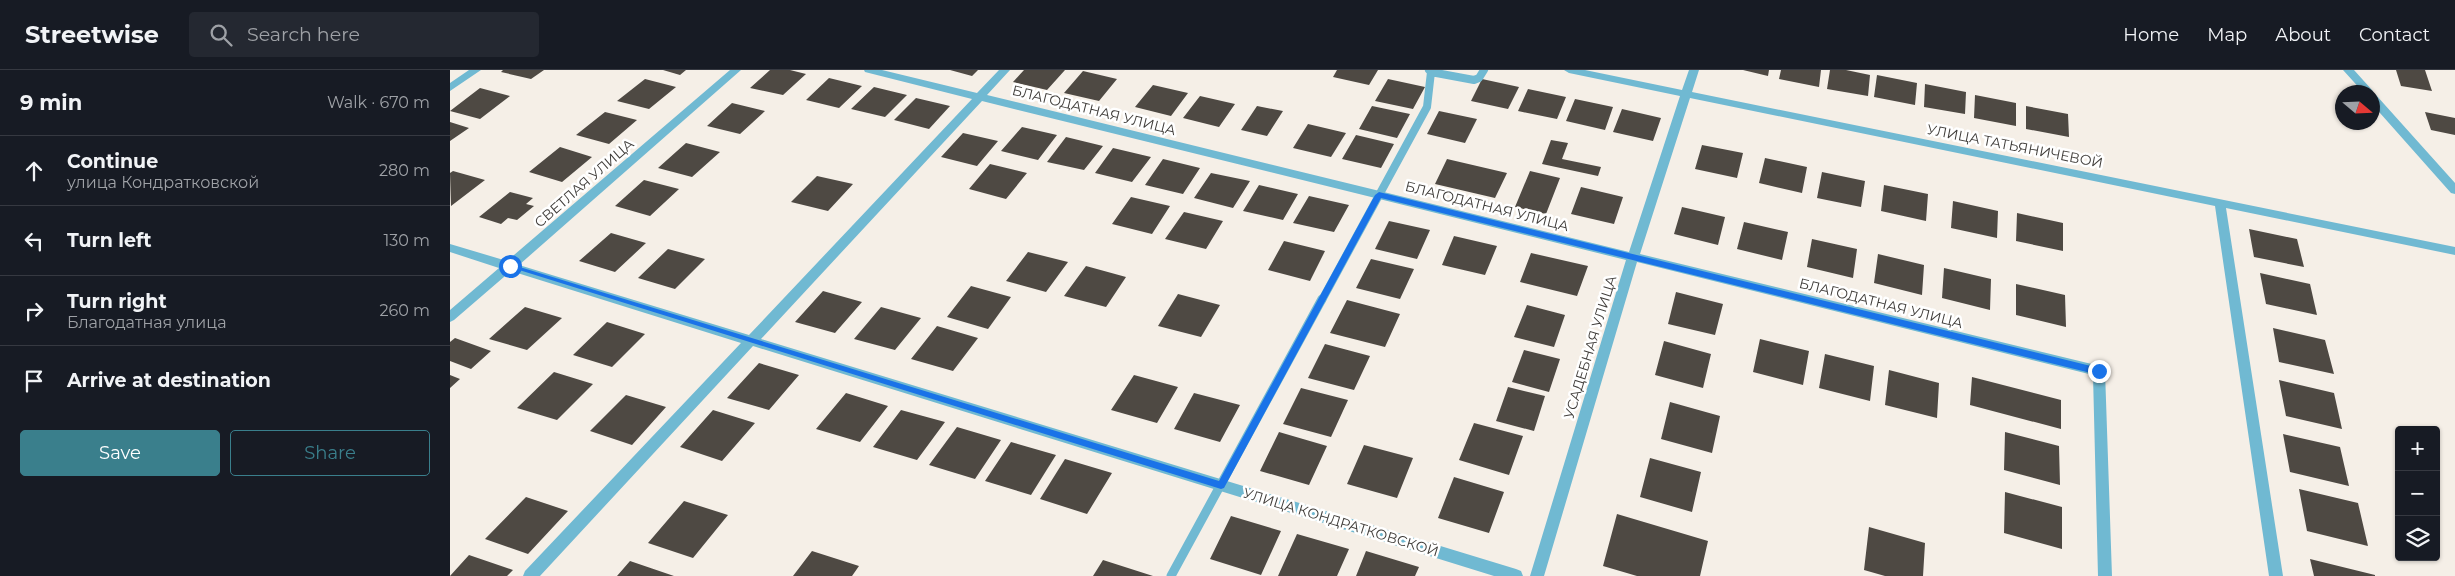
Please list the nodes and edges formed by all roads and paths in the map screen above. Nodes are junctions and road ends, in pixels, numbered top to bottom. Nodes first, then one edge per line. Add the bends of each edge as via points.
1 (476, 70) edge
2 (736, 70) edge
3 (869, 70) edge
4 (1005, 70) edge
5 (1484, 70) edge
6 (1569, 70) edge
7 (1694, 70) edge
8 (2348, 70) edge
9 (1430, 71) edge
10 (2362, 85) edge
11 (450, 88) edge
12 (1686, 95) junction
13 (980, 97) junction
14 (2380, 106) edge
15 (2455, 190) edge
16 (1379, 195) junction
17 (2220, 204) junction
18 (450, 248) edge
19 (2455, 251) edge
20 (1633, 257) junction
21 (510, 266) junction
22 (450, 317) edge
23 (751, 341) junction
24 (1221, 485) junction
25 (530, 576) edge
26 (1172, 576) edge
27 (1516, 576) edge
28 (1537, 576) edge
29 (2105, 576) edge
30 (2276, 576) edge

1 - 11 street
2 - 21 street, СВЕТЛАЯ УЛИЦА
3 - 13 street, БЛАГОДАТНАЯ УЛИЦА
4 - 13 street
5 - 9 lane via 1474,80
6 - 12 street, УЛИЦА ТАТЬЯНИЧЕВОЙ
7 - 12 street, УСАДЕБНАЯ УЛИЦА
8 - 10 street
9 - 16 lane via 1427,108
12 - 17 street, УЛИЦА ТАТЬЯНИЧЕВОЙ
12 - 20 street, УСАДЕБНАЯ УЛИЦА
13 - 16 street, БЛАГОДАТНАЯ УЛИЦА
13 - 23 street
14 - 15 street
16 - 20 street, БЛАГОДАТНАЯ УЛИЦА
16 - 24 lane
17 - 19 street, УЛИЦА ТАТЬЯНИЧЕВОЙ
17 - 30 street
18 - 21 street, УЛИЦА КОНДРАТКОВСКОЙ
20 - 28 street, УСАДЕБНАЯ УЛИЦА
20 - 29 street, БЛАГОДАТНАЯ УЛИЦА via 2099,371
21 - 22 street, СВЕТЛАЯ УЛИЦА
21 - 23 street, УЛИЦА КОНДРАТКОВСКОЙ
23 - 24 street, УЛИЦА КОНДРАТКОВСКОЙ
23 - 25 street
24 - 26 lane
24 - 27 street, УЛИЦА КОНДРАТКОВСКОЙ

